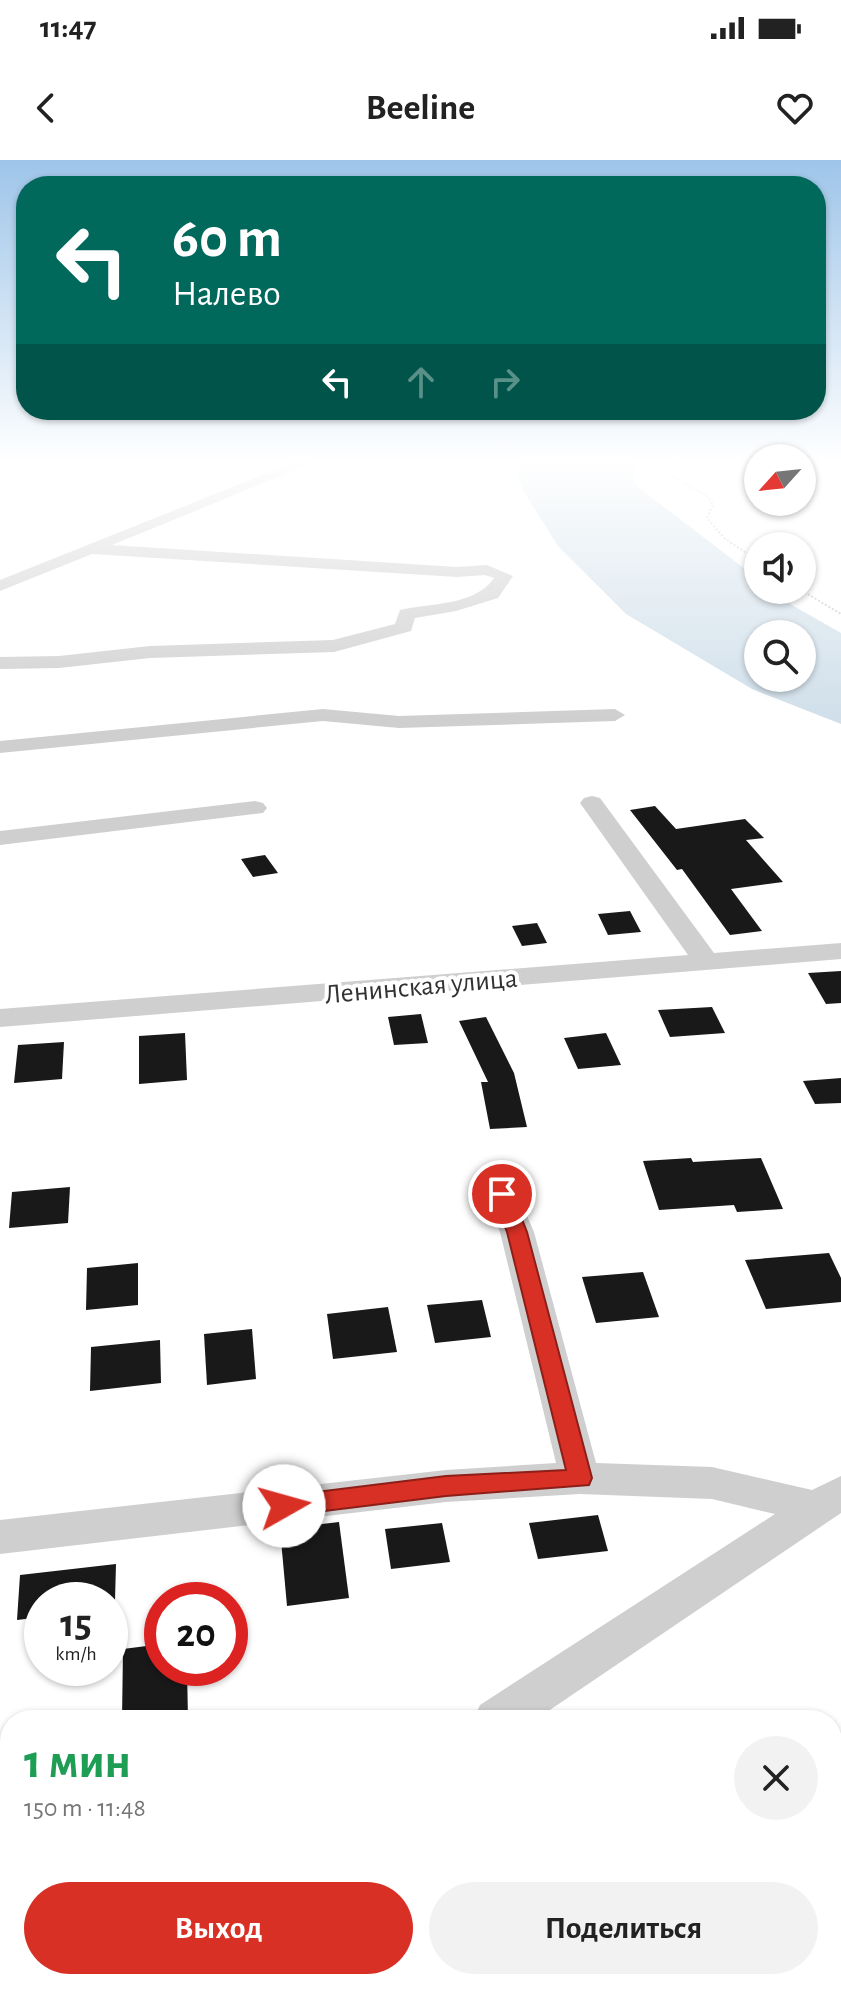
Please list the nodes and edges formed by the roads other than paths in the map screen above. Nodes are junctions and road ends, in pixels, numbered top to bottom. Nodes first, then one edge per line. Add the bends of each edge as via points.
1 (96, 547) edge
2 (92, 549) junction
3 (0, 586) edge
4 (0, 663) edge
5 (615, 715) dead end
6 (0, 747) edge
7 (592, 803) dead end
8 (255, 808) dead end
9 (0, 838) edge
10 (841, 951) edge
11 (707, 962) junction
12 (0, 1018) edge
13 (502, 1194) dead end
14 (580, 1478) junction
15 (829, 1500) edge
16 (0, 1537) edge
17 (511, 1710) edge

1 - 2 street
2 - 3 street
2 - 4 street via 487,570 504,576 492,594 406,614 404,627 334,646
5 - 6 street via 414,722 323,715
7 - 11 street
8 - 9 street
10 - 11 street, Ленинская улица
11 - 12 street, Ленинская улица
13 - 14 street via 517,1232
14 - 15 street via 712,1483
14 - 16 street via 446,1486
15 - 17 street

